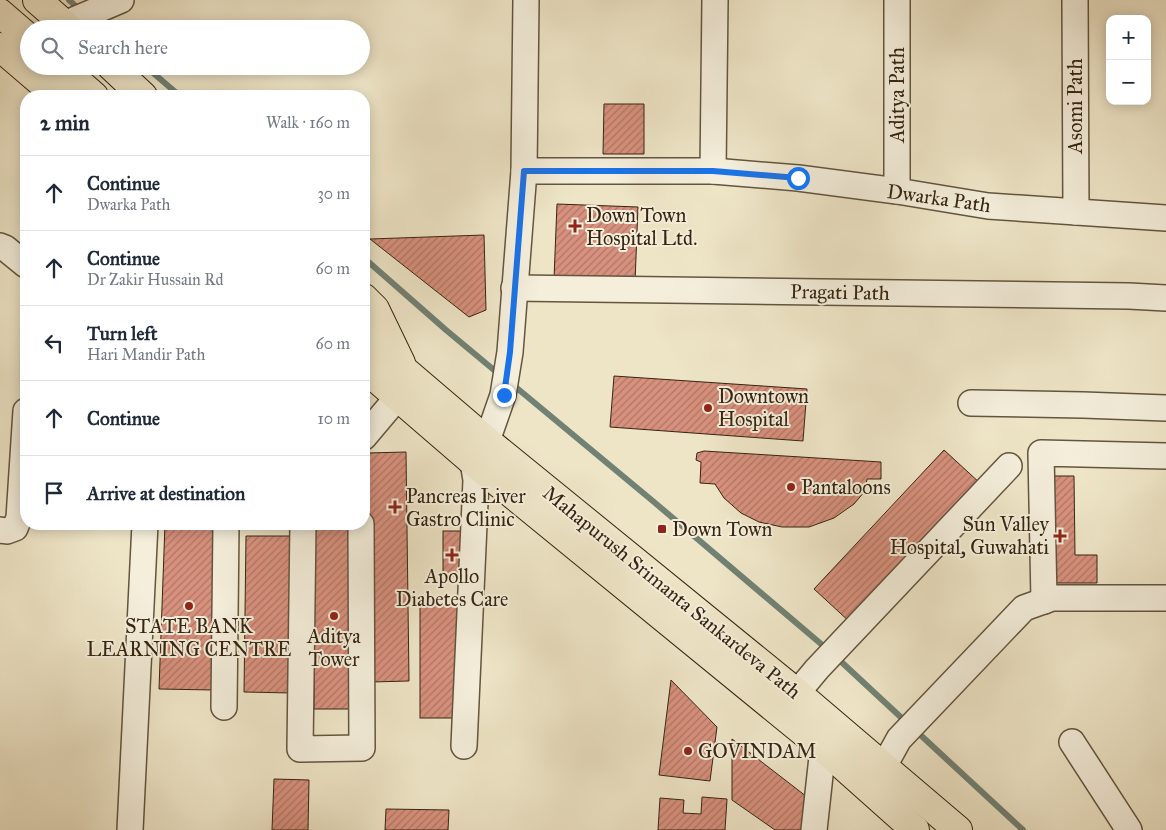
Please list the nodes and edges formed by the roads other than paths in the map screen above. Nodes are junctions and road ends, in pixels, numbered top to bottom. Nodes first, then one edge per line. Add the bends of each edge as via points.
1 (37, 0) edge
2 (526, 0) edge
3 (715, 0) edge
4 (897, 0) edge
5 (1075, 0) edge
6 (110, 5) edge
7 (0, 13) edge
8 (64, 20) edge
9 (81, 20) edge
10 (20, 30) edge
11 (0, 48) edge
12 (20, 65) edge
13 (32, 75) edge
14 (70, 75) edge
15 (121, 75) edge
16 (50, 90) edge
17 (87, 90) edge
18 (137, 90) edge
19 (524, 171) junction
20 (713, 171) junction
21 (897, 191) junction
22 (1076, 212) junction
23 (1166, 218) edge
24 (0, 246) edge
25 (20, 260) edge
26 (514, 288) junction
27 (1166, 298) edge
28 (370, 303) edge
29 (370, 344) edge
30 (385, 365) edge
31 (402, 401) junction
32 (971, 403) dead end
33 (1166, 408) edge
34 (370, 430) edge
35 (480, 451) junction
36 (1166, 456) edge
37 (1009, 466) dead end
38 (20, 503) edge
39 (0, 530) edge
40 (145, 530) edge
41 (226, 530) edge
42 (303, 530) edge
43 (361, 530) edge
44 (1166, 598) edge
45 (1044, 601) junction
46 (797, 693) junction
47 (224, 706) dead end
48 (1072, 742) dead end
49 (464, 746) dead end
50 (823, 748) junction
51 (884, 766) junction
52 (130, 830) edge
53 (814, 830) edge
54 (915, 830) edge
55 (958, 830) edge
56 (1129, 830) edge

1 - 8 main road
2 - 19 street
3 - 20 street
4 - 21 street, Aditya Path
5 - 22 street, Asomi Path
6 - 9 street
7 - 10 main road
11 - 12 main road
13 - 16 main road
14 - 17 main road
15 - 18 main road
19 - 20 street, Dwarka Path
19 - 26 street
20 - 21 street, Dwarka Path
21 - 22 street, Dwarka Path via 988,206
22 - 23 street, Dwarka Path
24 - 25 street
26 - 27 street, Pragati Path
26 - 35 street via 504,393
28 - 30 main road, Mahapurush Srimanta Sankardeva Path via 375,308
29 - 30 main road
30 - 31 main road, Mahapurush Srimanta Sankardeva Path
30 - 35 main road, Mahapurush Srimanta Sankardeva Path
31 - 34 street via 391,405
31 - 35 main road, Mahapurush Srimanta Sankardeva Path
32 - 33 street
35 - 46 main road, Mahapurush Srimanta Sankardeva Path
35 - 49 street
35 - 50 main road, Mahapurush Srimanta Sankardeva Path
36 - 45 street via 1042,453
37 - 46 street
38 - 39 street via 15,528
40 - 52 street
41 - 47 street
42 - 43 street via 300,749 345,750 362,748
44 - 45 street via 1052,598
45 - 51 street via 1024,608 901,736
46 - 51 main road, Mahapurush Srimanta Sankardeva Path
48 - 56 street
50 - 53 street
50 - 54 main road, Mahapurush Srimanta Sankardeva Path
51 - 55 main road, Mahapurush Srimanta Sankardeva Path

